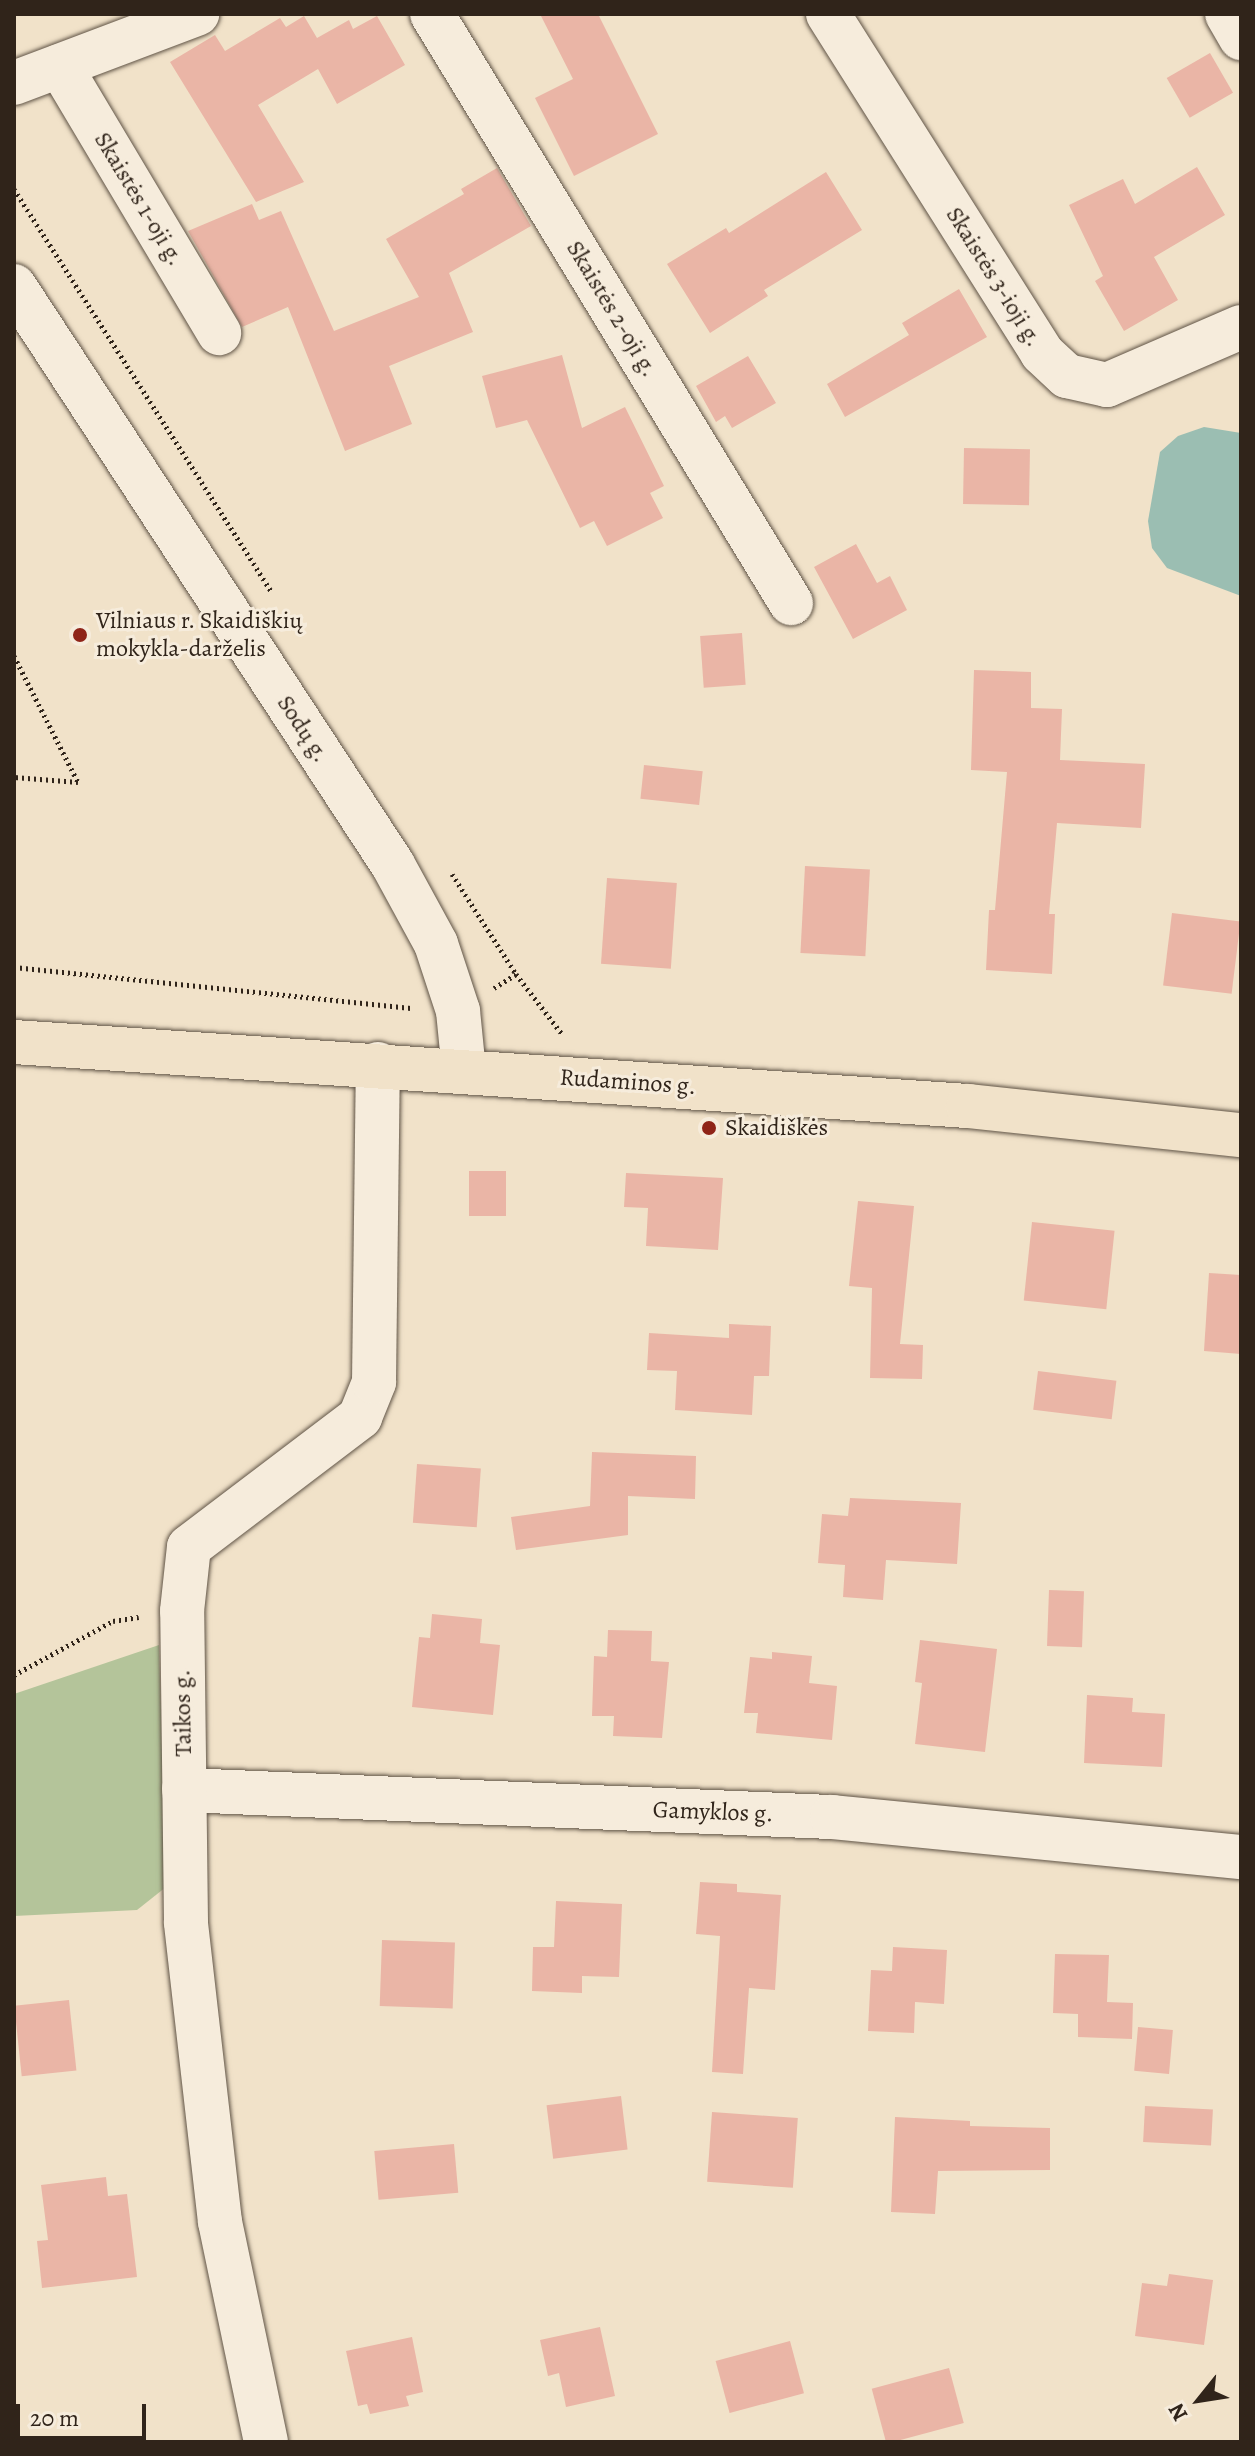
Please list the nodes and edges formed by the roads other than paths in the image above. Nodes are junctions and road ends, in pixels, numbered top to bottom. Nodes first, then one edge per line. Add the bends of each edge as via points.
1 (197, 14) edge
2 (432, 14) edge
3 (828, 14) edge
4 (1227, 14) edge
5 (1241, 38) edge
6 (60, 66) junction
7 (14, 83) edge
8 (14, 286) edge
9 (1241, 327) edge
10 (219, 333) dead end
11 (791, 603) dead end
12 (14, 1042) edge
13 (378, 1064) junction
14 (464, 1071) junction
15 (1241, 1135) edge
16 (184, 1790) junction
17 (1241, 1857) edge
18 (266, 2442) edge

1 - 6 street
2 - 11 street, Skaistės 2-oji g.
3 - 9 street, Skaistės 3-ioji g. via 1042,353 1067,376 1107,385
4 - 5 street
6 - 7 street
6 - 10 street, Skaistės 1-oji g.
8 - 14 street, Sodų g. via 393,865 436,944 458,1011
12 - 13 main road, Rudaminos g.
13 - 14 main road, Rudaminos g.
13 - 16 street, Taikos g. via 374,1382 360,1417 189,1547 182,1611
14 - 15 main road, Rudaminos g. via 968,1106
16 - 17 street, Gamyklos g. via 832,1817
16 - 18 street, Taikos g. via 186,1922 220,2222

